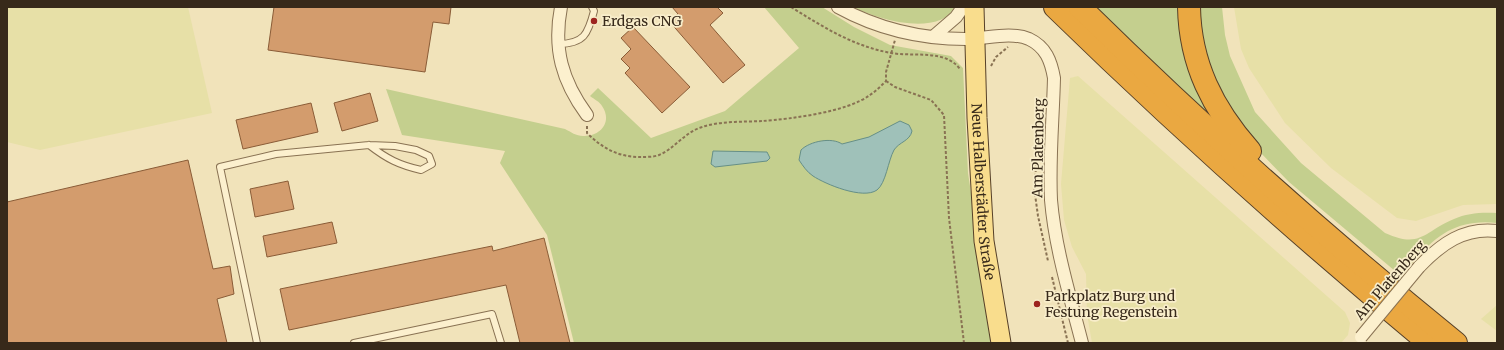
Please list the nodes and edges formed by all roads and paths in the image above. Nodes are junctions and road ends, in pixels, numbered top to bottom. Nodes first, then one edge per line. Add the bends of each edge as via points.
1 (561, 7) edge
2 (592, 7) edge
3 (791, 7) edge
4 (838, 7) edge
5 (963, 7) edge
6 (974, 7) edge
7 (1055, 7) edge
8 (1080, 7) edge
9 (1189, 7) edge
10 (934, 36) junction
11 (975, 39) junction
12 (558, 44) junction
13 (1010, 46) dead end
14 (892, 53) junction
15 (976, 72) junction
16 (886, 81) junction
17 (587, 115) joint
18 (1040, 137) dead end
19 (369, 145) junction
20 (1267, 182) junction
21 (1497, 231) edge
22 (1048, 261) dead end
23 (1052, 277) dead end
24 (1358, 340) edge
25 (257, 343) edge
26 (354, 343) edge
27 (501, 343) edge
28 (964, 343) edge
29 (1001, 343) edge
30 (1068, 343) edge
31 (1082, 343) edge
32 (1429, 343) edge
33 (1456, 343) edge

1 - 12 street via 558,19
2 - 12 lane via 594,10 591,22 584,38 572,44
3 - 14 path via 829,31 856,44
4 - 10 street, Am Platenberg via 866,22 884,28
5 - 10 street via 956,17
6 - 11 main road, Neue Halberstädter Straße
7 - 32 highway via 1198,144
8 - 20 highway via 1155,80
9 - 20 highway via 1192,44 1206,87 1230,128 1264,167
10 - 11 street, Am Platenberg
11 - 15 main road, Neue Halberstädter Straße
11 - 31 street, Am Platenberg via 1012,36 1028,39 1044,49 1052,64 1052,201 1057,240
12 - 17 street via 561,66 573,96
13 - 15 path via 996,57 988,72
14 - 15 path via 942,57 956,63 963,72
14 - 16 path
15 - 29 main road, Neue Halberstädter Straße via 984,241
16 - 17 path via 870,96 850,105 783,120 740,122 696,129 659,155 640,157 608,150 587,133
16 - 28 path via 895,87 931,100 944,115 949,218
18 - 22 path via 1034,187
19 - 19 lane via 402,166 422,170 432,164 429,156 416,150
19 - 25 lane via 276,154 220,167
20 - 33 highway
21 - 24 street, Am Platenberg, bridge via 1481,230 1442,244 1419,267
23 - 30 path
26 - 27 lane via 492,314

